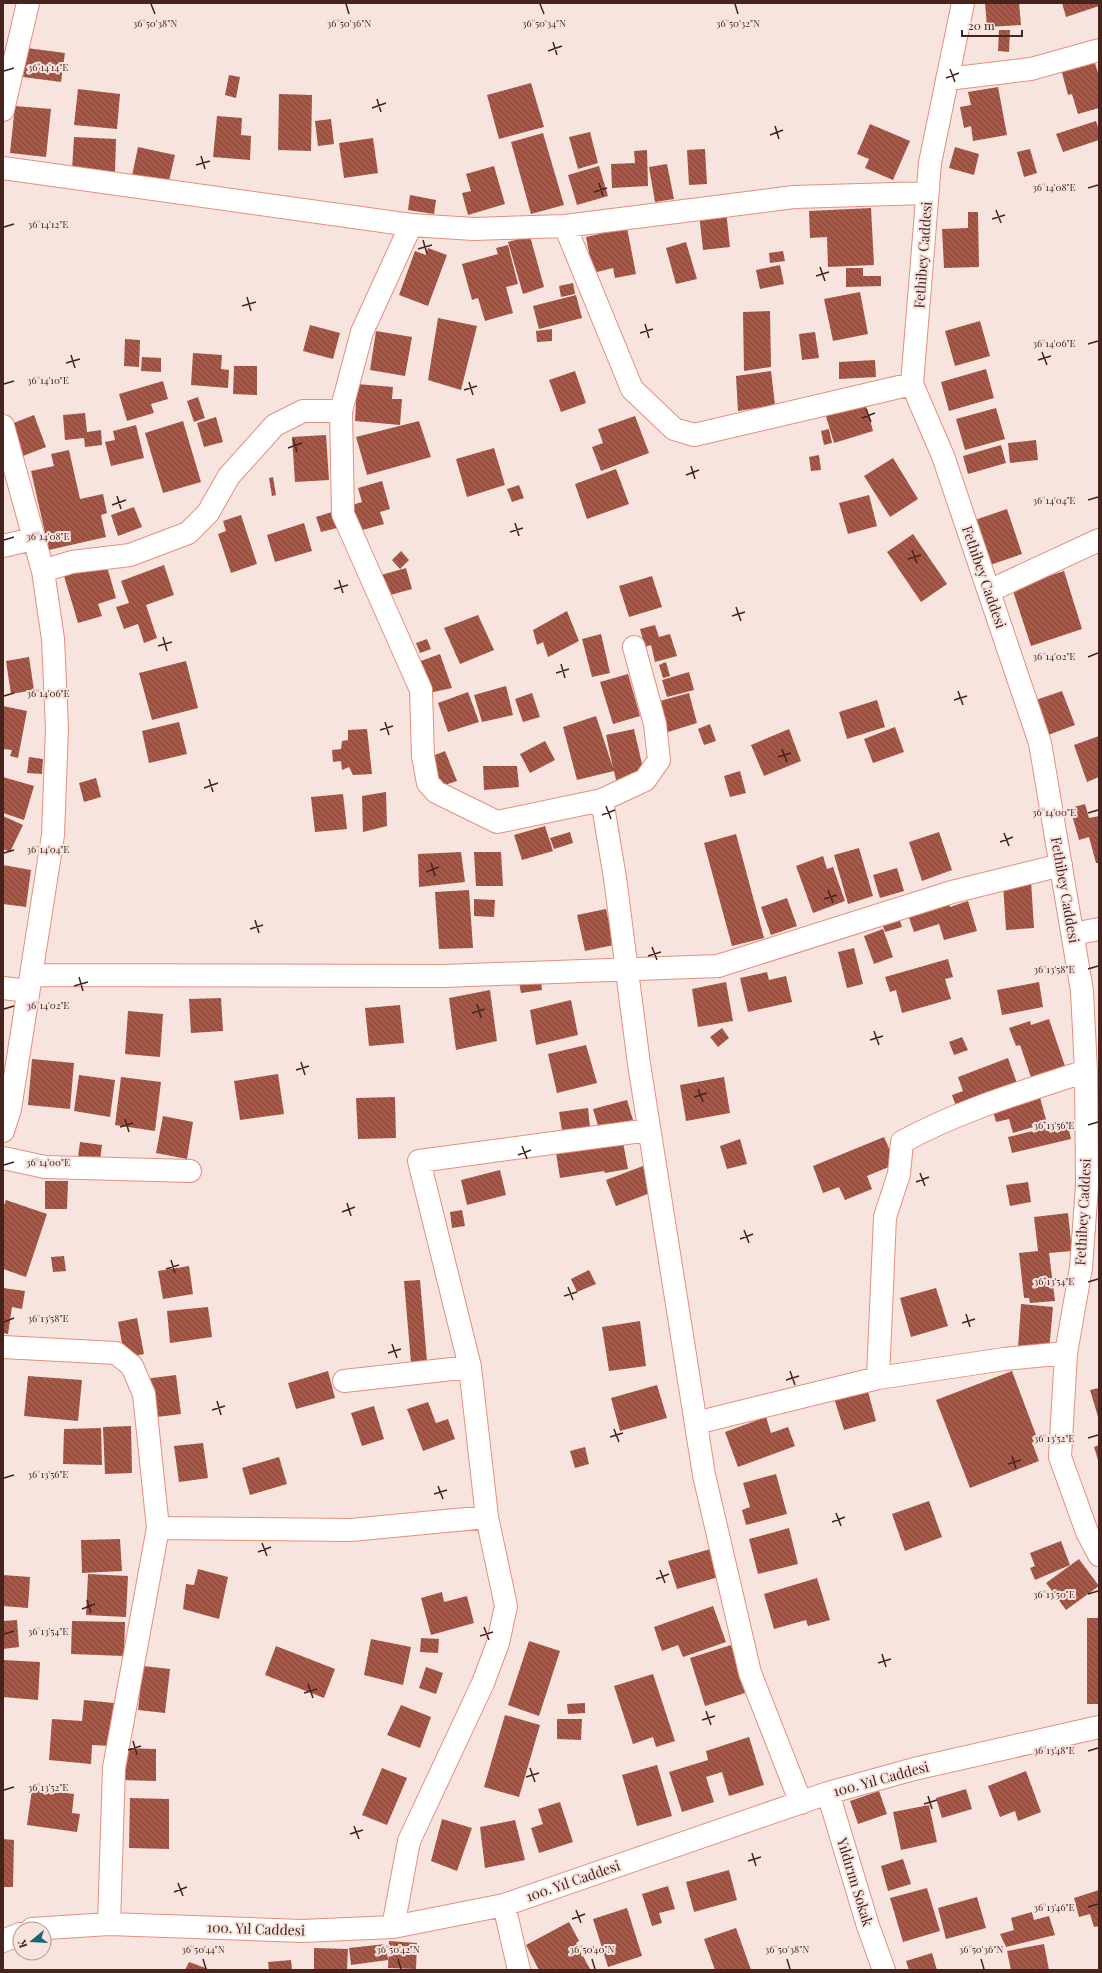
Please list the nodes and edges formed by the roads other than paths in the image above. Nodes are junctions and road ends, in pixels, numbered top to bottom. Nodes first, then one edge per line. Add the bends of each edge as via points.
1 (28, 3) edge
2 (963, 3) edge
3 (1099, 50) edge
4 (947, 79) junction
5 (3, 110) edge
6 (3, 168) edge
7 (928, 193) junction
8 (411, 225) junction
9 (565, 226) junction
10 (912, 384) junction
11 (341, 411) junction
12 (3, 426) edge
13 (33, 539) junction
14 (1099, 540) edge
15 (3, 546) edge
16 (43, 571) junction
17 (989, 591) junction
18 (634, 647) dead end
19 (602, 800) junction
20 (1061, 866) junction
21 (1099, 929) edge
22 (1073, 934) junction
23 (627, 969) junction
24 (30, 983) junction
25 (3, 988) edge
26 (1086, 1071) junction
27 (649, 1130) junction
28 (3, 1131) edge
29 (3, 1158) edge
30 (190, 1171) dead end
31 (1093, 1185) edge
32 (3, 1347) edge
33 (1066, 1353) junction
34 (470, 1367) junction
35 (878, 1378) junction
36 (344, 1381) dead end
37 (696, 1423) junction
38 (487, 1517) junction
39 (158, 1528) junction
40 (1099, 1555) edge
41 (1099, 1727) edge
42 (828, 1793) junction
43 (801, 1803) junction
44 (504, 1905) junction
45 (109, 1924) junction
46 (393, 1927) junction
47 (52, 1928) edge
48 (519, 1970) edge
49 (884, 1970) edge

1 - 5 street
2 - 4 street, Fethibey Caddesi
3 - 4 street via 1031,70
4 - 7 street, Fethibey Caddesi via 930,163
6 - 8 street
7 - 9 street via 794,197
7 - 10 street, Fethibey Caddesi
8 - 9 street via 474,229
8 - 11 street via 362,332
9 - 10 street via 632,389 674,430 694,435
10 - 17 street, Fethibey Caddesi via 944,456
11 - 16 street via 303,411 275,425 230,476 208,513 188,533 130,555 72,562
11 - 19 street via 343,514 421,690 423,756 428,783 436,792 497,822
12 - 13 street via 28,510
13 - 15 street
13 - 16 street
14 - 17 street
16 - 24 street via 53,639 57,728 53,835
17 - 20 street, Fethibey Caddesi via 1040,743
18 - 19 street via 655,724 659,760 645,780
19 - 23 street
20 - 22 street, Fethibey Caddesi
20 - 23 street via 952,892 718,966
21 - 22 street
22 - 26 street, Fethibey Caddesi via 1082,991
23 - 24 street via 443,976
23 - 27 street
24 - 25 street
24 - 28 street via 10,1109
26 - 31 street, Fethibey Caddesi
26 - 35 street via 980,1106 902,1142 899,1174 885,1217
27 - 34 street via 419,1162
27 - 37 street
29 - 30 street via 45,1167
31 - 33 street, Fethibey Caddesi
32 - 39 street via 116,1353 132,1366 144,1394
33 - 35 street via 1004,1359
33 - 40 street, Fethibey Caddesi via 1060,1457 1087,1532
34 - 36 street
34 - 38 street
35 - 37 street
37 - 43 street via 704,1475 750,1673
38 - 39 street via 351,1530
38 - 46 street via 506,1606 498,1643 483,1683 409,1841
39 - 45 street via 114,1768
41 - 42 street, 100. Yıl Caddesi via 914,1769
42 - 43 street, 100. Yıl Caddesi
42 - 49 street, Yıldırım Sokak
43 - 44 street, 100. Yıl Caddesi
44 - 46 street, 100. Yıl Caddesi
44 - 48 street
45 - 46 street, 100. Yıl Caddesi via 302,1931
45 - 47 street, 100. Yıl Caddesi

